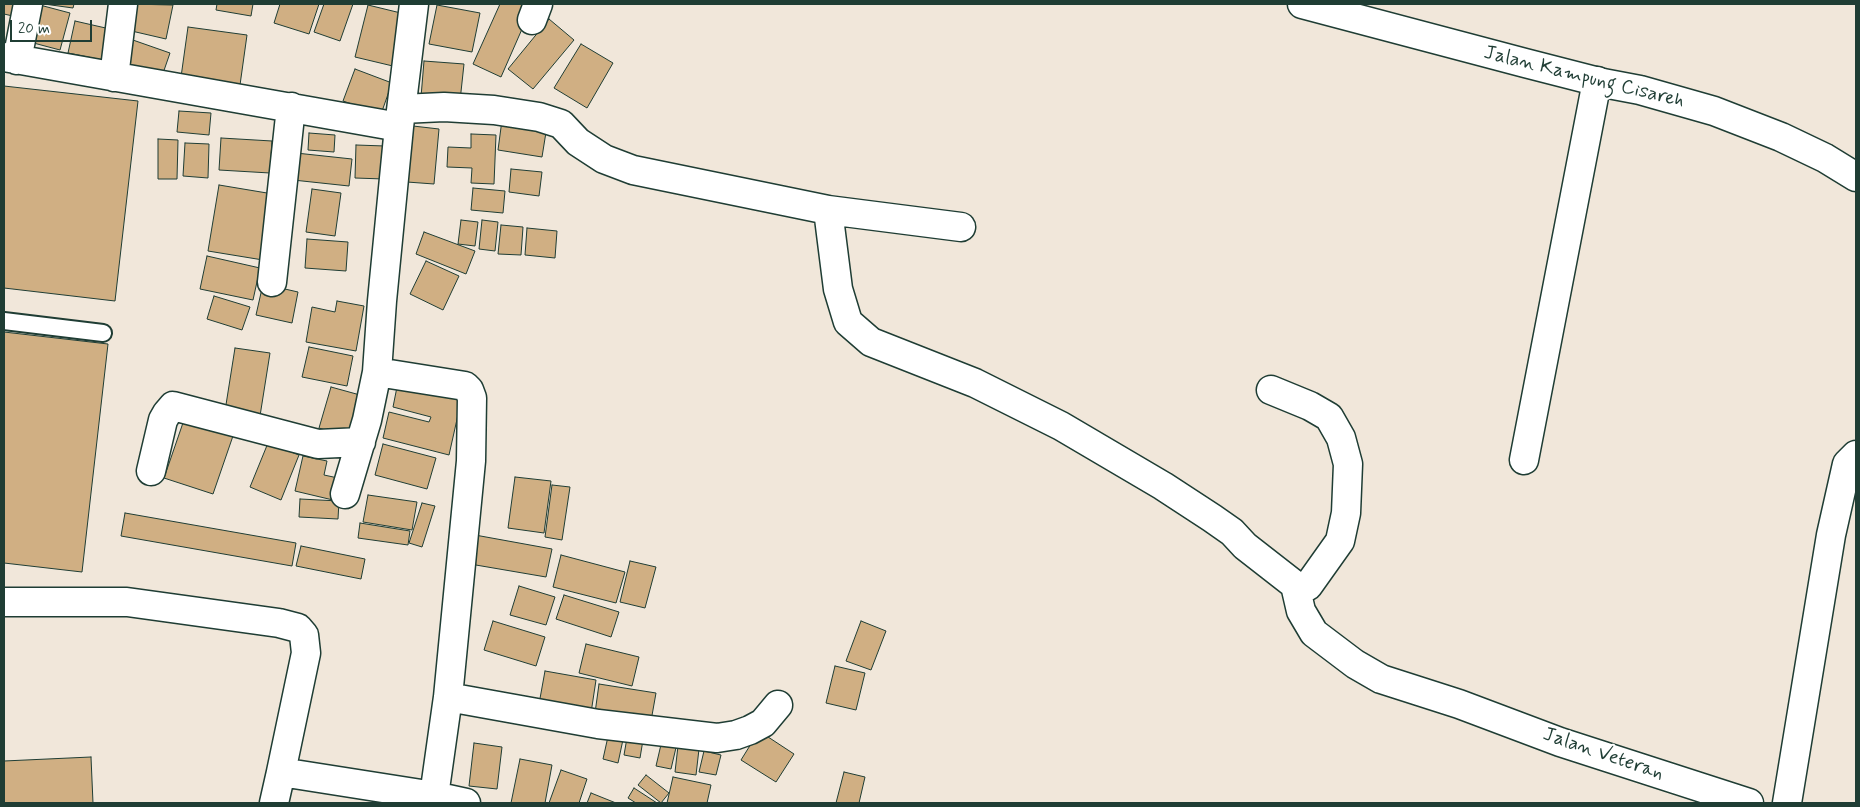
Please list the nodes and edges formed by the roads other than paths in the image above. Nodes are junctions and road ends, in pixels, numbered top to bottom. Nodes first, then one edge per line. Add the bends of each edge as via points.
1 (28, 4) edge
2 (123, 4) edge
3 (414, 4) edge
4 (1318, 6) edge
5 (11, 59) edge
6 (114, 77) junction
7 (1597, 81) junction
8 (291, 107) junction
9 (400, 118) junction
10 (1856, 178) edge
11 (828, 210) junction
12 (961, 227) dead end
13 (272, 282) dead end
14 (4, 321) edge
15 (103, 333) dead end
16 (377, 372) junction
17 (1271, 390) dead end
18 (361, 442) junction
19 (1856, 455) edge
20 (1524, 460) dead end
21 (151, 471) dead end
22 (345, 494) dead end
23 (1295, 586) junction
24 (4, 602) edge
25 (448, 697) junction
26 (778, 705) dead end
27 (281, 772) junction
28 (434, 796) junction
29 (274, 803) edge
30 (466, 803) edge
31 (1749, 803) edge
32 (1787, 803) edge

1 - 5 street
2 - 6 street
3 - 9 street
4 - 7 street, Jalan Kampung Cisareh
5 - 6 street
6 - 8 street
7 - 10 street, Jalan Kampung Cisareh via 1714,111 1781,137 1825,158
7 - 20 street
8 - 9 street
8 - 13 street
9 - 11 street via 444,107 539,117 561,124 578,142 604,159 633,170
9 - 16 street
11 - 12 street
11 - 23 street via 838,289 848,322 871,342 975,383 1061,426 1212,518
14 - 15 lane
16 - 18 street
16 - 25 street via 464,386 472,398 471,462
17 - 23 street via 1310,406 1329,418 1341,438 1348,464 1346,513 1340,541 1308,586
18 - 21 street via 318,444 173,406 163,420
18 - 22 street
19 - 32 street via 1847,464 1831,535
23 - 31 street, Jalan Veteran via 1301,611 1314,633 1355,664 1382,678 1560,742
24 - 27 street via 127,602 298,628 304,635 306,653
25 - 26 street via 598,724 718,738 750,730 762,723
25 - 28 street
27 - 28 street
27 - 29 street
28 - 30 street

